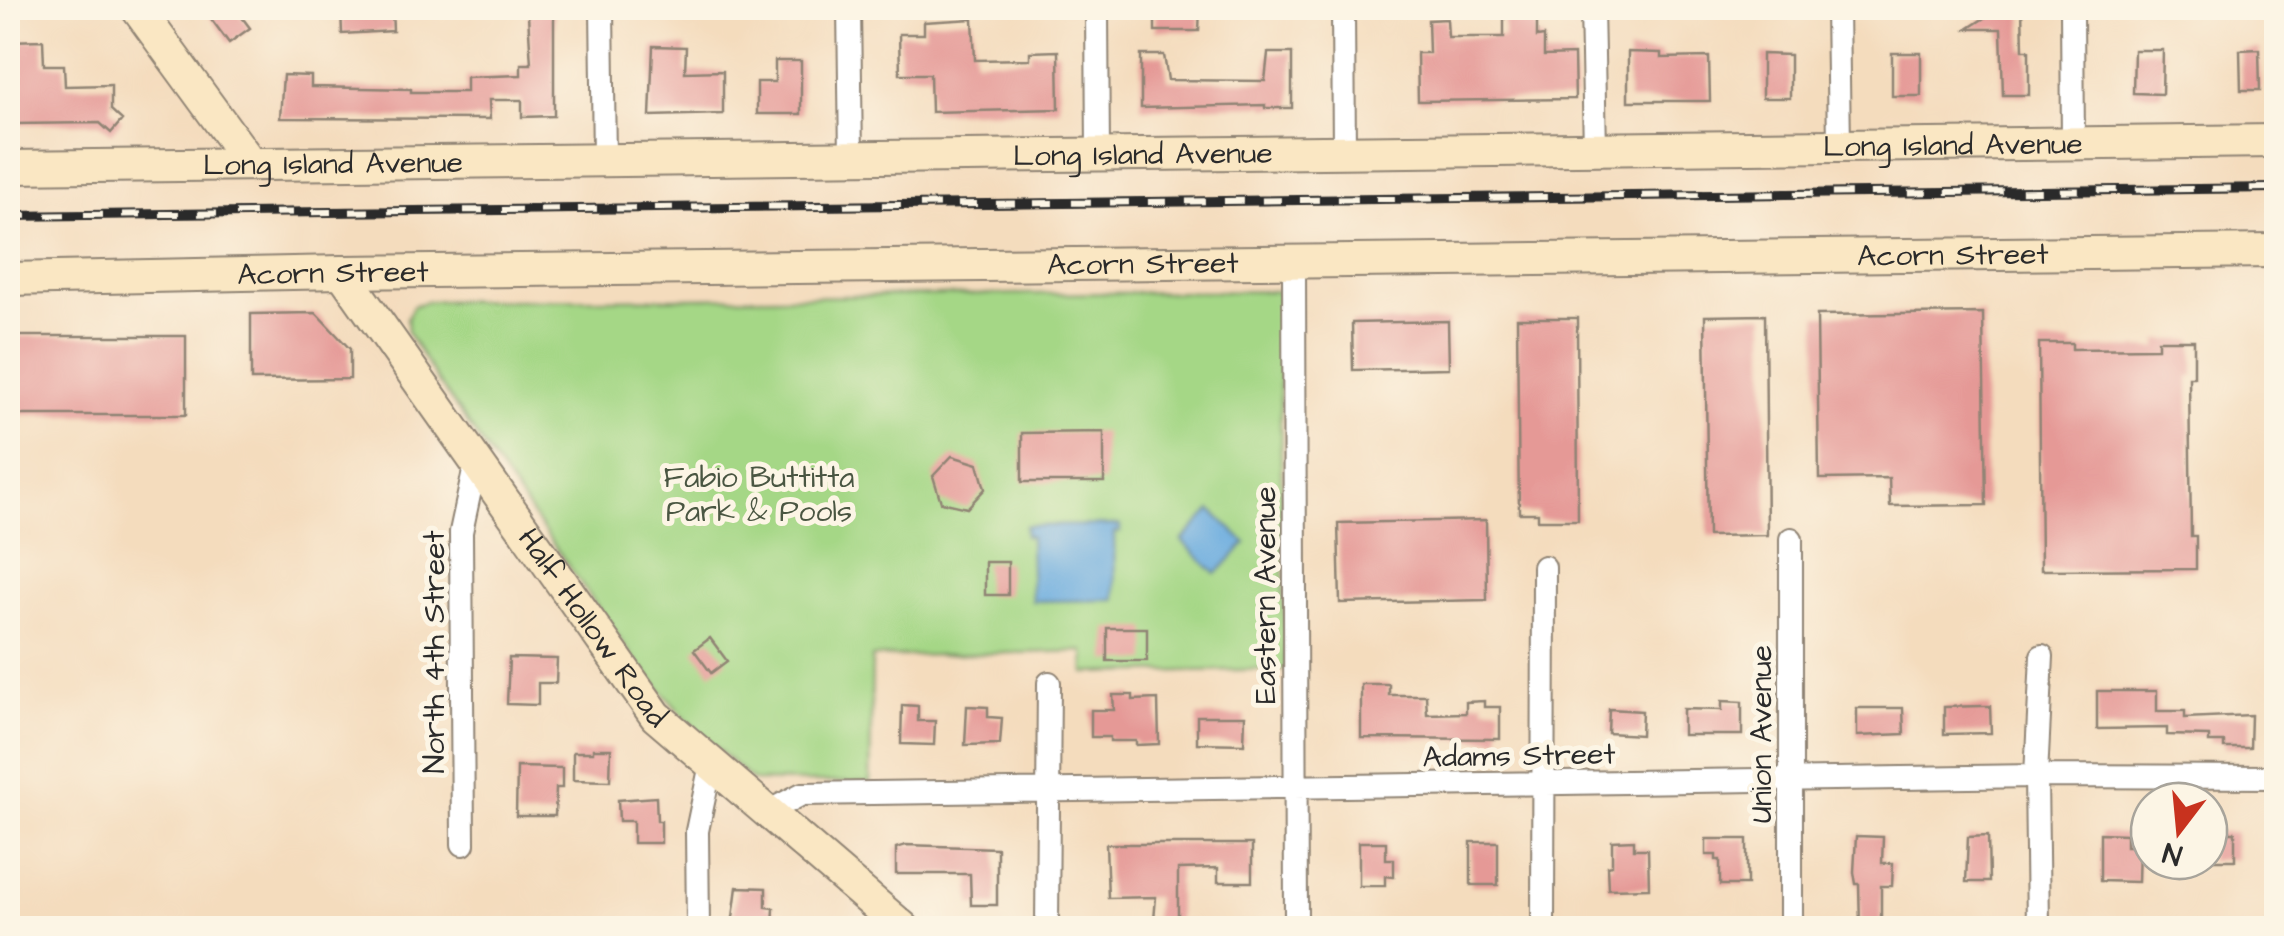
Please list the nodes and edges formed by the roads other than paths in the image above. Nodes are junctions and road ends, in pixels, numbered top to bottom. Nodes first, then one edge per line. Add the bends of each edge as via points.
1 (137, 8) edge
2 (602, 8) edge
3 (850, 8) edge
4 (1097, 8) edge
5 (1343, 8) edge
6 (1592, 8) edge
7 (1837, 8) edge
8 (2072, 8) edge
9 (2276, 141) edge
10 (2073, 144) junction
11 (1838, 146) junction
12 (1595, 149) junction
13 (1344, 152) junction
14 (1098, 154) junction
15 (851, 158) junction
16 (604, 160) junction
17 (251, 164) junction
18 (8, 167) edge
19 (2276, 251) edge
20 (1294, 262) junction
21 (342, 272) junction
22 (8, 279) edge
23 (476, 462) junction
24 (1791, 539) dead end
25 (1544, 568) dead end
26 (2042, 656) dead end
27 (1048, 683) dead end
28 (710, 769) junction
29 (2036, 776) junction
30 (2276, 776) edge
31 (1790, 781) junction
32 (1541, 786) junction
33 (1296, 787) junction
34 (1047, 790) junction
35 (766, 813) junction
36 (463, 844) dead end
37 (698, 928) edge
38 (903, 928) edge
39 (1046, 928) edge
40 (1296, 928) edge
41 (1543, 928) edge
42 (1792, 928) edge
43 (2038, 928) edge

1 - 17 street
2 - 16 street
3 - 15 street
4 - 14 street
5 - 13 street
6 - 12 street
7 - 11 street
8 - 10 street
9 - 10 street, Long Island Avenue
10 - 11 street, Long Island Avenue
11 - 12 street, Long Island Avenue
12 - 13 street, Long Island Avenue
13 - 14 street, Long Island Avenue
14 - 15 street, Long Island Avenue
15 - 16 street, Long Island Avenue
16 - 17 street, Long Island Avenue
17 - 18 street, Long Island Avenue
19 - 20 street, Acorn Street
20 - 21 street, Acorn Street
20 - 33 street, Eastern Avenue
21 - 22 street, Acorn Street
21 - 23 street, Half Hollow Road
23 - 28 street, Half Hollow Road via 656,716
23 - 36 street, North 4th Street via 462,532
24 - 31 street, Union Avenue
25 - 32 street
26 - 29 street
27 - 34 street
28 - 35 street, Half Hollow Road
28 - 37 street via 697,831
29 - 30 street, Adams Street
29 - 31 street, Adams Street
29 - 43 street
31 - 32 street, Adams Street
31 - 42 street, Union Avenue
32 - 33 street, Adams Street
32 - 41 street
33 - 34 street, Adams Street
33 - 40 street, Eastern Avenue
34 - 35 street, Adams Street via 802,794
34 - 39 street
35 - 38 street, Half Hollow Road

